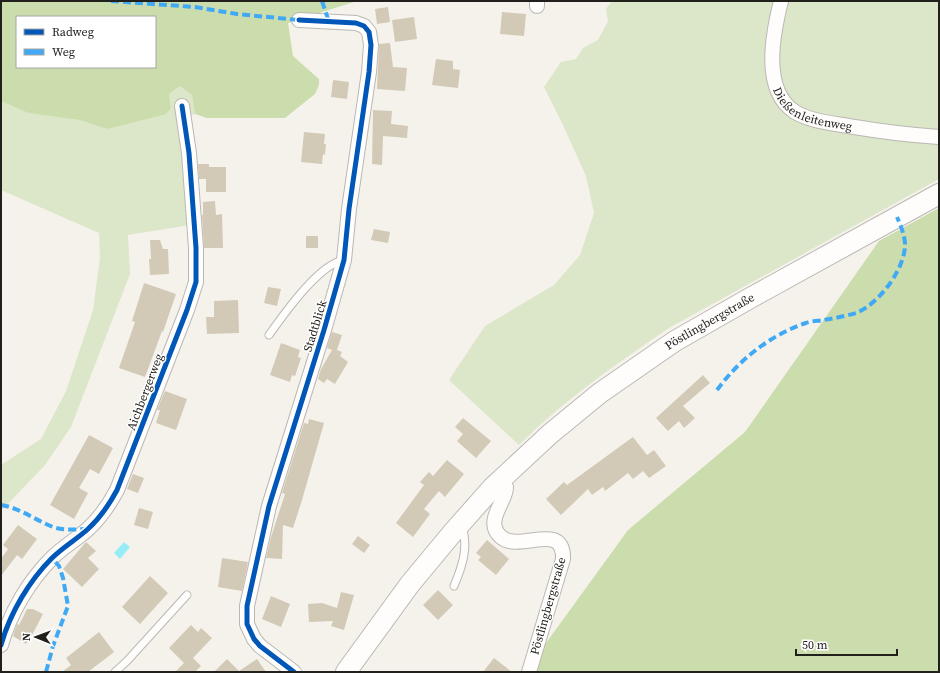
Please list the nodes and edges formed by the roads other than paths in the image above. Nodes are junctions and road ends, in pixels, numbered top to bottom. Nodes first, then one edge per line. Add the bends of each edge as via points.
1 (781, 1) edge
2 (299, 20) dead end
3 (182, 106) dead end
4 (939, 137) edge
5 (939, 194) edge
6 (344, 260) junction
7 (269, 335) dead end
8 (501, 479) junction
9 (461, 523) junction
10 (454, 586) dead end
11 (187, 594) dead end
12 (1, 645) edge
13 (115, 672) edge
14 (294, 672) edge
15 (346, 672) edge
16 (529, 672) edge

1 - 4 street, Dießenleitenweg via 772,56 776,85 787,105 795,112 827,122 890,133
2 - 6 street, Stadtblick via 356,23 364,26 369,32 369,72
3 - 12 street, Aichbergerweg via 191,175 197,263 196,282 187,310 117,490 107,508 88,529 52,558 34,580 19,602
5 - 8 main road, Pöstlingbergstraße via 675,341 600,393
6 - 7 lane via 337,261 315,279
6 - 14 street, Stadtblick via 269,506 247,606 247,624 254,639
8 - 9 main road, Pöstlingbergstraße
8 - 16 street, Pöstlingbergstraße via 506,491 495,522 500,536 513,542 548,539 556,541 561,545 563,552
9 - 10 lane via 466,538 461,571
9 - 15 main road, Pöstlingbergstraße via 410,584
11 - 13 lane

